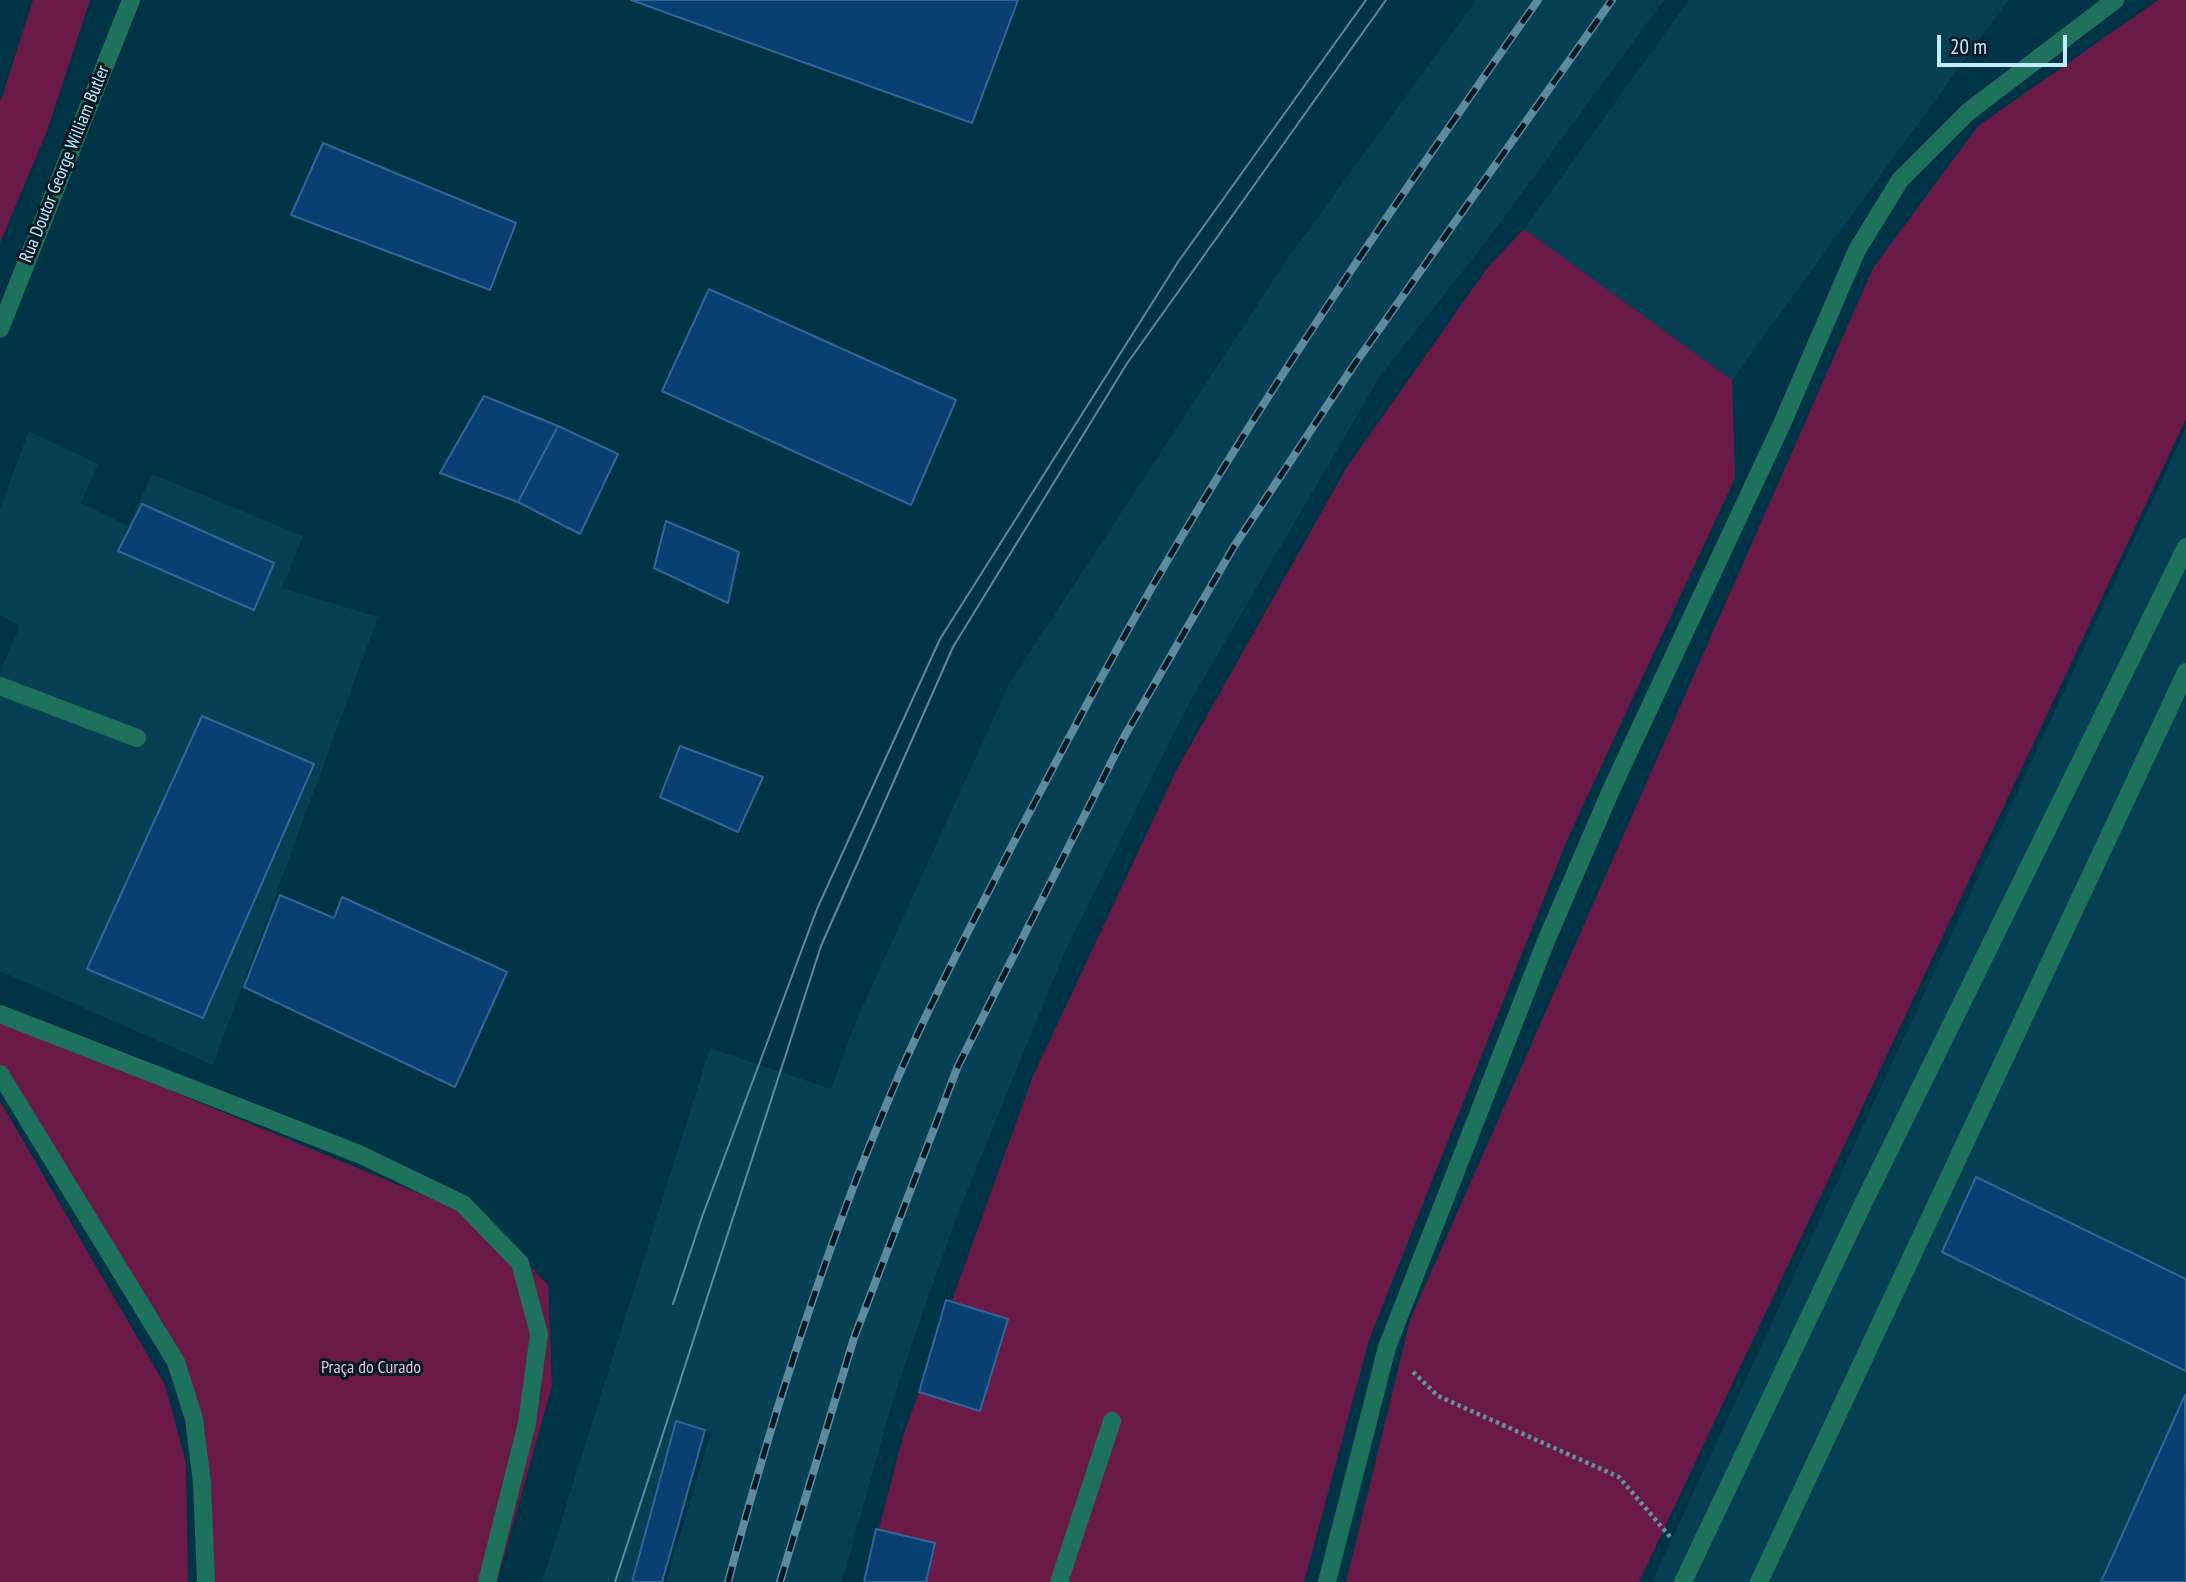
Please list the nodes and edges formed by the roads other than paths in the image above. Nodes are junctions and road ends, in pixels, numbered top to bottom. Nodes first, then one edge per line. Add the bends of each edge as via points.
1 (131, 0) edge
2 (2115, 0) edge
3 (0, 329) edge
4 (2186, 547) edge
5 (2186, 672) edge
6 (0, 687) edge
7 (136, 738) dead end
8 (0, 1014) edge
9 (0, 1074) edge
10 (1112, 1421) dead end
11 (206, 1582) edge
12 (487, 1582) edge
13 (1059, 1582) edge
14 (1327, 1582) edge
15 (1683, 1582) edge
16 (1759, 1582) edge

1 - 3 street, Rua Doutor George William Butler
2 - 14 street via 1968,112 1900,180 1857,250 1590,839 1444,1195 1387,1347
4 - 15 street
5 - 16 street
6 - 7 street
8 - 12 street via 359,1154 463,1204 520,1263 539,1334 527,1423
9 - 11 street via 176,1362 195,1432 202,1483
10 - 13 street

